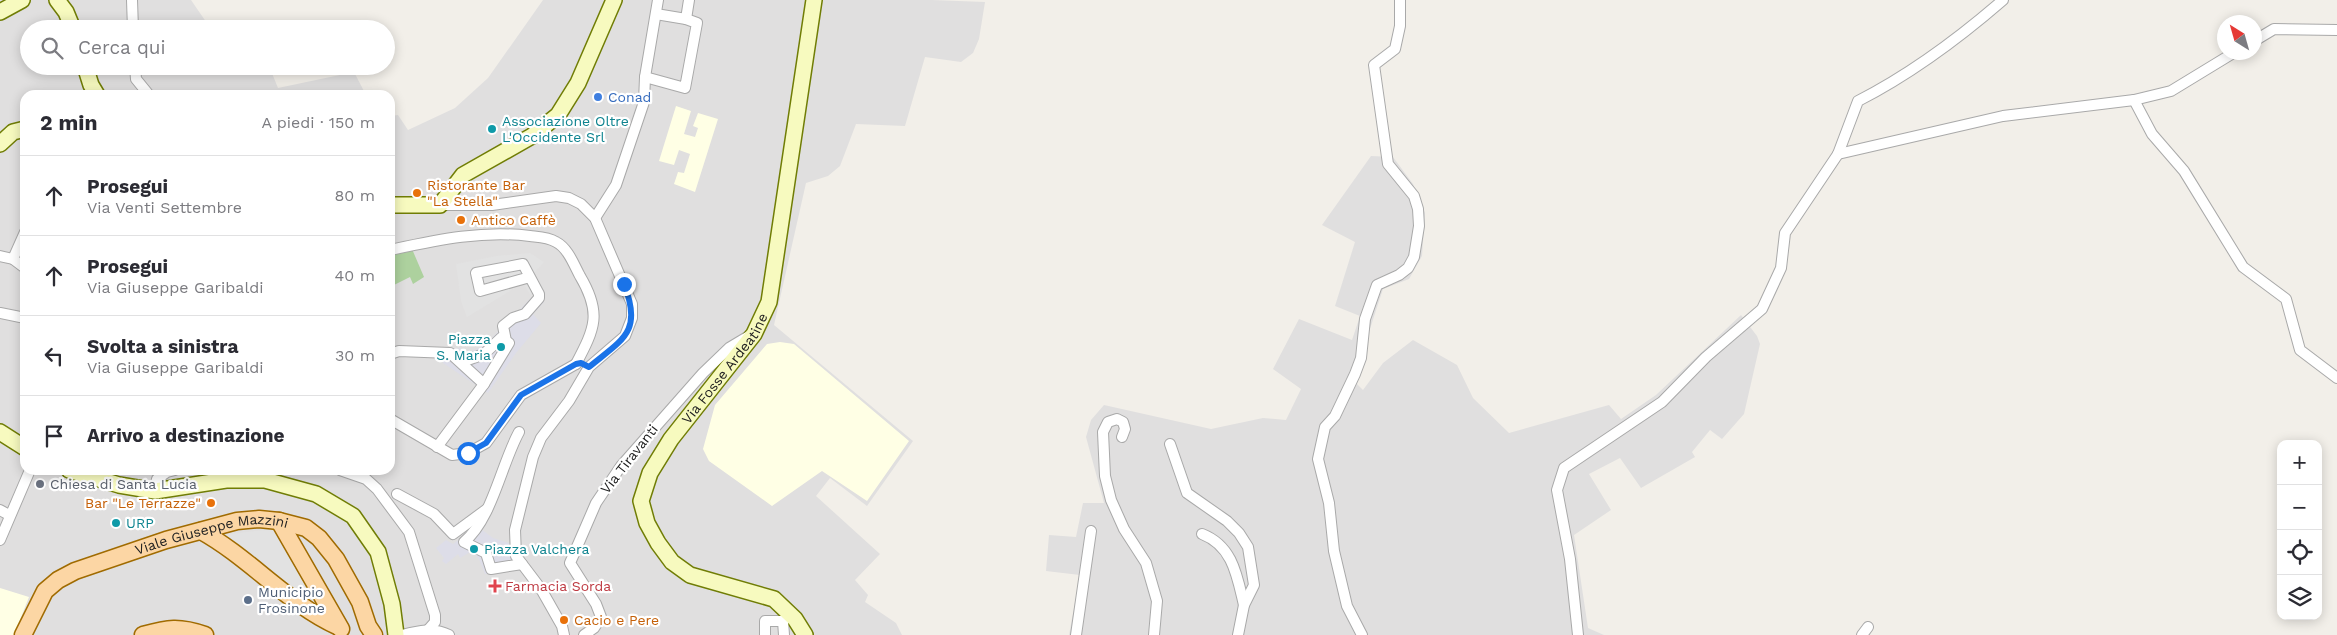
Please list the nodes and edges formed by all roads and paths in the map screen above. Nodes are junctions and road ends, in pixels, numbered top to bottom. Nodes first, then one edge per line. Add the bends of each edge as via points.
1 (22, 0) edge
2 (57, 0) edge
3 (132, 0) edge
4 (614, 0) edge
5 (658, 0) edge
6 (690, 0) edge
7 (814, 0) edge
8 (1400, 0) edge
9 (2003, 0) edge
10 (0, 12) edge
11 (656, 14) junction
12 (686, 19) junction
13 (69, 20) edge
14 (133, 20) edge
15 (2337, 30) edge
16 (2262, 36) edge
17 (2222, 60) edge
18 (88, 75) edge
19 (135, 75) edge
20 (644, 77) junction
21 (94, 90) edge
22 (145, 90) edge
23 (2134, 100) junction
24 (20, 130) edge
25 (0, 144) edge
26 (1838, 154) junction
27 (395, 205) edge
28 (440, 205) junction
29 (595, 218) junction
30 (20, 243) edge
31 (395, 249) edge
32 (0, 256) edge
33 (13, 259) junction
34 (20, 264) edge
35 (530, 277) junction
36 (0, 313) edge
37 (20, 317) edge
38 (754, 334) junction
39 (506, 341) junction
40 (395, 352) edge
41 (462, 362) junction
42 (576, 364) junction
43 (589, 367) junction
44 (2337, 378) edge
45 (484, 384) junction
46 (395, 422) edge
47 (519, 432) dead end
48 (1, 434) edge
49 (1122, 437) dead end
50 (1170, 444) dead end
51 (20, 445) edge
52 (436, 447) junction
53 (27, 475) edge
54 (85, 475) edge
55 (165, 475) edge
56 (354, 475) edge
57 (154, 491) junction
58 (397, 494) dead end
59 (487, 509) junction
60 (4, 512) edge
61 (279, 521) junction
62 (1091, 531) dead end
63 (201, 532) junction
64 (1202, 534) dead end
65 (0, 540) edge
66 (522, 564) junction
67 (1244, 605) junction
68 (428, 630) junction
69 (342, 631) edge
70 (590, 634) edge
71 (23, 635) edge
72 (143, 635) edge
73 (205, 635) edge
74 (374, 635) edge
75 (396, 635) edge
76 (402, 635) edge
77 (449, 635) edge
78 (564, 635) edge
79 (765, 635) edge
80 (784, 635) edge
81 (805, 635) edge
82 (1076, 635) edge
83 (1154, 635) edge
84 (1238, 635) edge
85 (1362, 635) edge
86 (1578, 635) edge

1 - 10 main road
2 - 13 main road
3 - 14 street
4 - 28 main road via 578,83 558,115 532,136 463,175
5 - 11 street
6 - 12 street
7 - 38 main road, Via Fosse Ardeatine via 775,266 768,302
8 - 85 street via 1400,26 1395,49 1374,64 1388,164 1414,196 1418,209 1417,244 1408,268 1376,285 1365,319 1355,374 1335,416 1325,427 1318,459 1347,606
9 - 26 street via 1965,32 1885,87 1858,101
11 - 12 street
11 - 20 street
12 - 20 street via 697,22 684,88
15 - 16 street via 2274,29
17 - 23 street via 2171,91
18 - 21 main road
19 - 22 street
20 - 29 street via 644,102 616,185
23 - 26 street via 2003,116
23 - 44 street via 2152,134 2184,171 2244,267 2286,299 2300,350
24 - 25 main road via 13,132
26 - 86 street via 1785,233 1781,268 1762,309 1662,402 1564,468 1557,490 1570,559
27 - 28 main road
28 - 29 street via 492,206 556,196 581,204
29 - 43 street via 633,311 625,336
30 - 33 street
31 - 42 street via 474,234 519,234 557,242 568,255 594,304 593,329
32 - 33 street
33 - 34 street
35 - 35 street via 523,264 476,273 480,291
35 - 39 street via 539,298 525,314 503,326
36 - 37 street
38 - 70 street, Via Tiravanti via 729,348 674,403 620,466 596,503 570,563 601,617
38 - 81 main road, Via Fosse Ardeatine via 671,439 650,473 641,501 647,524 672,562 690,575 774,599 795,619
39 - 41 street via 501,338 484,354
39 - 45 street via 509,343
40 - 41 street via 450,353
41 - 45 street
42 - 43 street
42 - 52 street via 521,395 498,429 477,449 452,456
43 - 66 street via 541,438 533,457 515,530 516,556
45 - 52 street
46 - 52 street
47 - 59 street
48 - 51 main road
49 - 83 street via 1123,422 1117,419 1108,422 1103,432 1105,476 1121,522 1146,563 1157,600
50 - 67 street via 1187,493 1227,521 1248,547 1254,585
53 - 60 street
54 - 57 main road
55 - 57 street via 157,479
56 - 68 street via 377,488 409,532 435,614 435,622
57 - 75 main road via 226,480 265,480 323,498 352,516 378,552 392,604
58 - 59 street via 434,514 453,534
59 - 66 street via 472,536 464,542 486,553 490,569
60 - 65 street
61 - 63 main road, Viale Giuseppe Mazzini via 237,521
61 - 69 main road
61 - 74 main road, Viale Giuseppe Mazzini via 306,528 331,552 360,602
62 - 82 street
63 - 69 main road via 220,542 316,616
63 - 71 main road, Viale Giuseppe Mazzini via 140,549 58,580 45,592
64 - 67 street via 1222,546 1231,558
66 - 78 street via 541,589
67 - 84 street
68 - 76 street
68 - 77 street
72 - 73 main road via 167,628 187,628
79 - 80 street via 765,621 783,621

